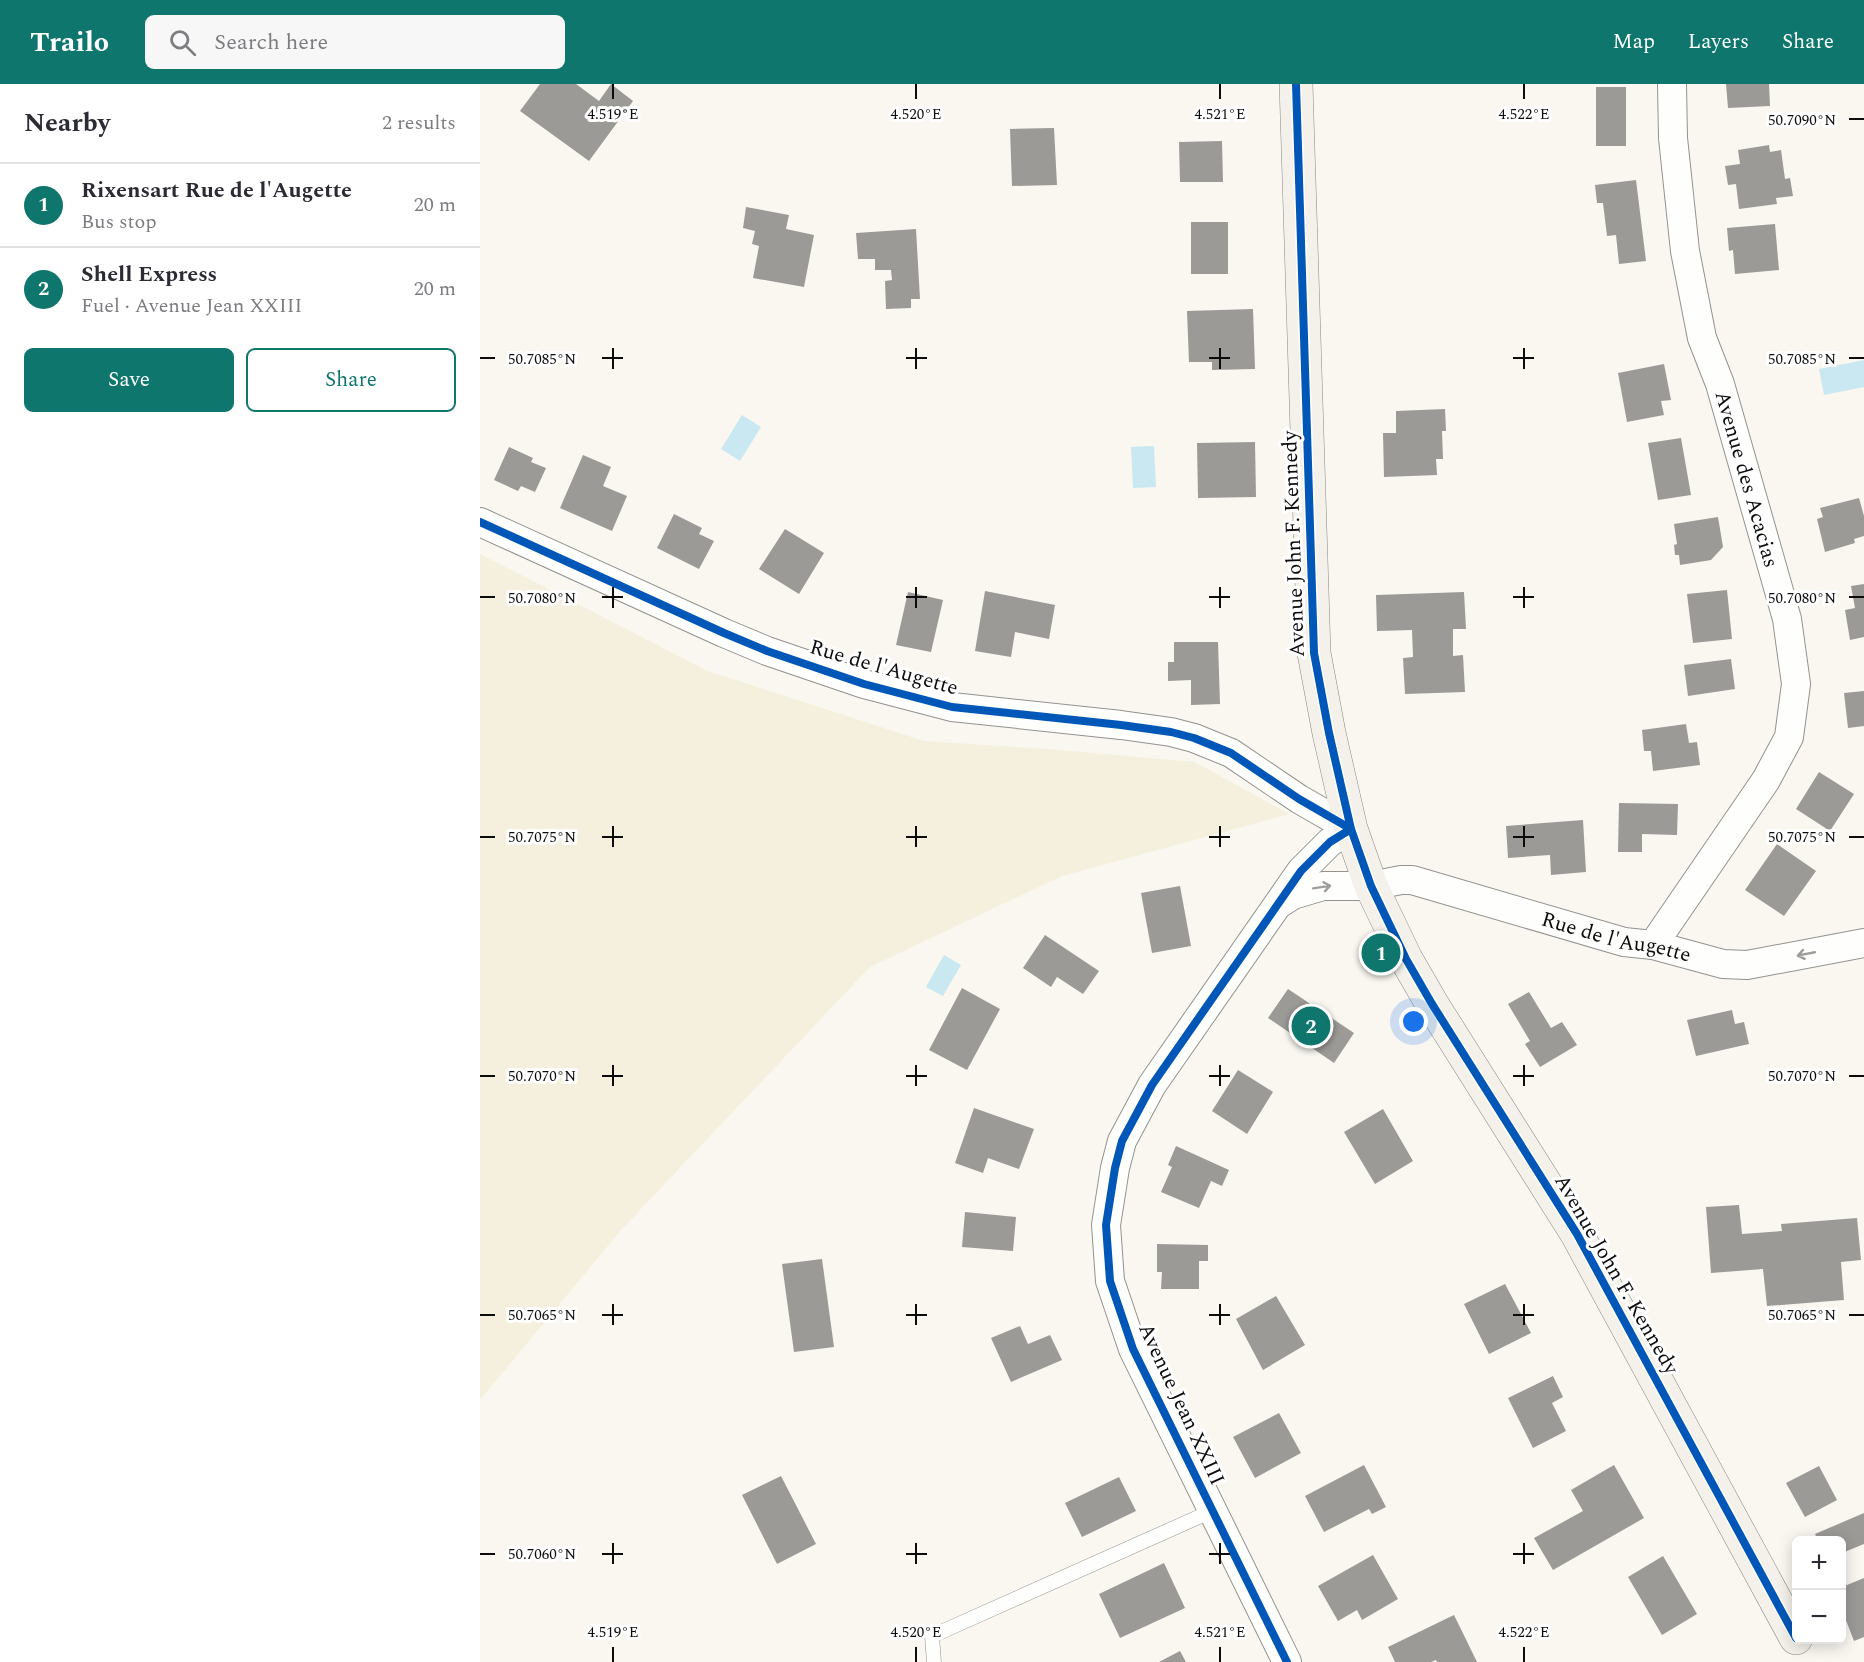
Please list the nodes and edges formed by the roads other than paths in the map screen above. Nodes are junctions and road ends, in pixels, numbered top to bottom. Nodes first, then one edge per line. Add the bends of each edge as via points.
1 (1296, 84) edge
2 (1672, 84) edge
3 (480, 522) edge
4 (1351, 829) junction
5 (1371, 886) junction
6 (1278, 905) junction
7 (1864, 943) edge
8 (1653, 945) junction
9 (1212, 1511) junction
10 (1792, 1630) edge
11 (1800, 1644) edge
12 (934, 1662) edge
13 (1287, 1662) edge
14 (1810, 1662) edge

1 - 4 main road, Avenue John F. Kennedy via 1314,653
2 - 8 street, Avenue des Acacias via 1673,138 1685,251 1700,327 1787,620 1796,684 1789,737 1766,780
3 - 4 street, Rue de l'Augette via 724,633 864,684 952,707 1121,725 1194,738 1231,753
4 - 5 main road, Avenue John F. Kennedy
4 - 6 street, Avenue Jean XXIII via 1315,856
6 -> 5 street, Avenue Jean XXIII via 1293,895 1323,886
5 - 8 street, Rue de l'Augette via 1412,880 1624,942
5 - 10 main road, Avenue John F. Kennedy via 1432,1004 1577,1234
6 - 9 street, Avenue Jean XXIII via 1152,1085 1132,1122 1115,1168 1106,1225 1110,1281 1132,1350
7 -> 8 street, Rue de l'Augette via 1747,965 1723,964
9 - 12 lane via 932,1636
9 - 13 street, Avenue Jean XXIII
11 - 14 main road, Avenue John F. Kennedy

